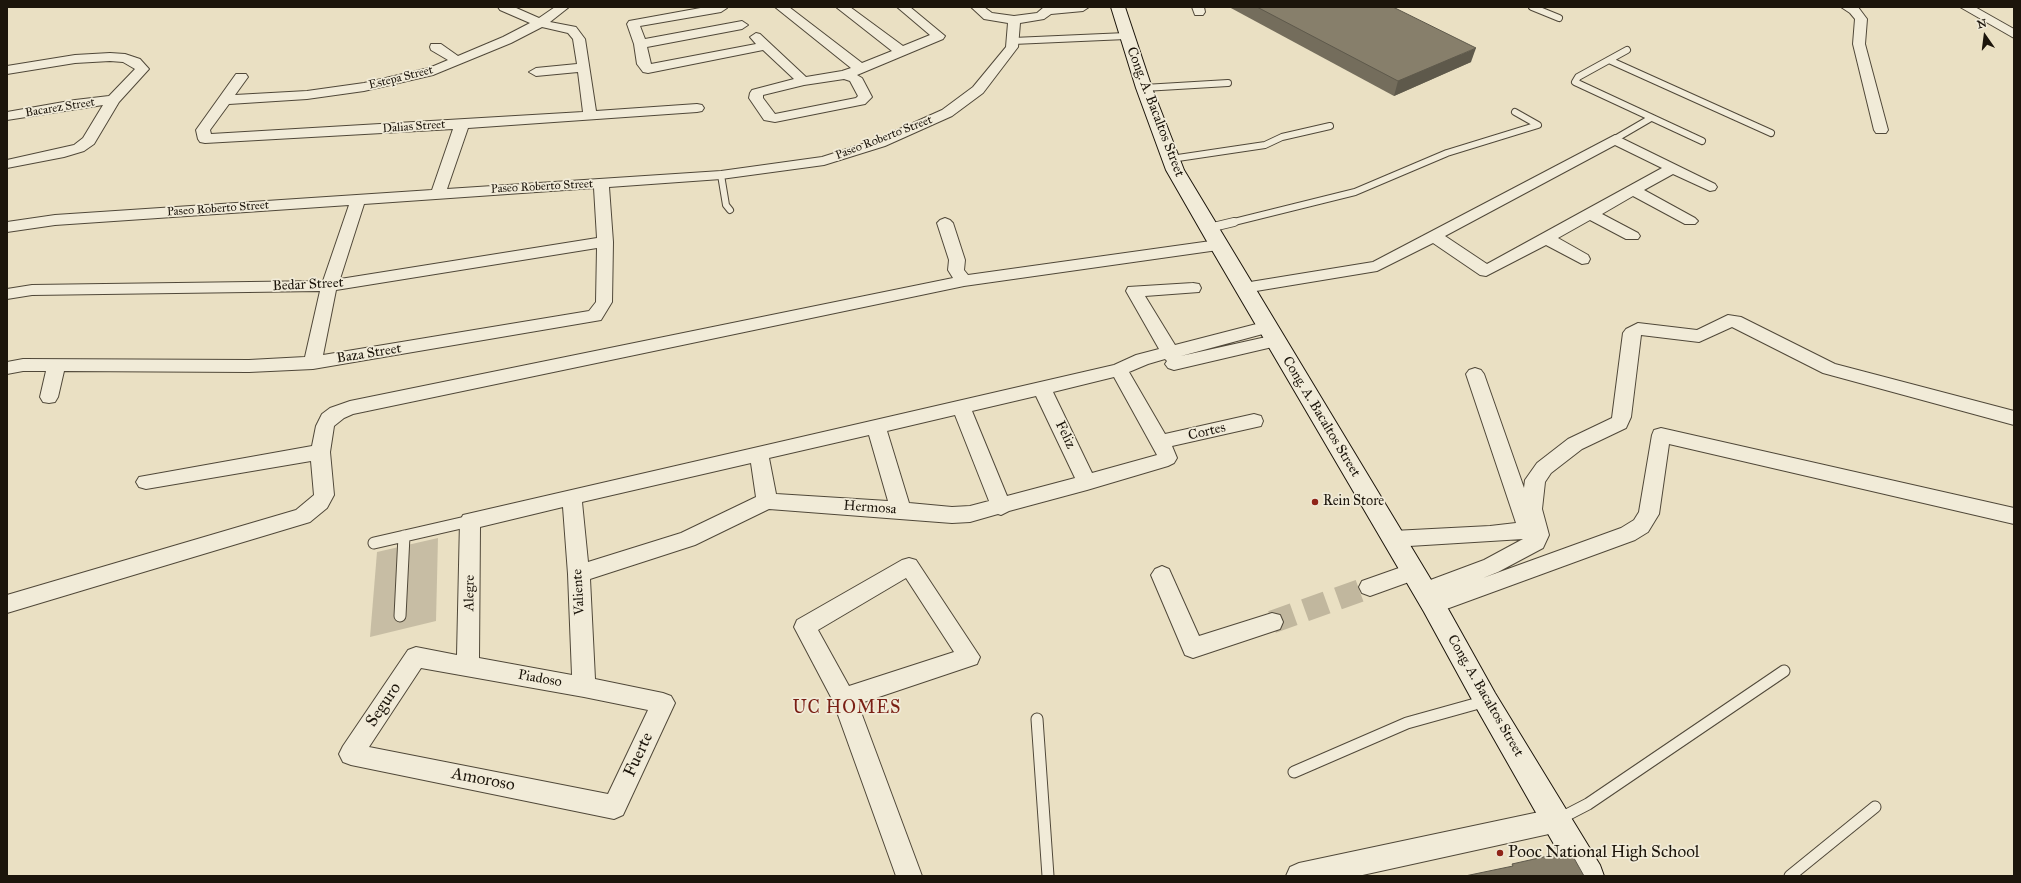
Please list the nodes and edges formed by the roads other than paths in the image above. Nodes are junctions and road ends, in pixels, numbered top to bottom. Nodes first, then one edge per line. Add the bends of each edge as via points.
1 (504, 7) edge
2 (563, 7) edge
3 (781, 7) edge
4 (842, 7) edge
5 (903, 7) edge
6 (977, 7) edge
7 (1083, 7) edge
8 (1118, 7) edge
9 (1532, 7) edge
10 (1847, 7) edge
11 (1966, 7) edge
12 (720, 8) edge
13 (1049, 9) edge
14 (1559, 18) dead end
15 (1014, 20) junction
16 (540, 23) junction
17 (742, 25) junction
18 (2014, 34) edge
19 (1126, 36) junction
20 (1013, 41) junction
21 (640, 44) junction
22 (765, 46) junction
23 (436, 47) dead end
24 (1627, 50) dead end
25 (901, 52) junction
26 (1609, 60) junction
27 (458, 61) junction
28 (584, 67) junction
29 (860, 68) junction
30 (7, 70) edge
31 (536, 72) dead end
32 (845, 75) junction
33 (241, 77) dead end
34 (803, 81) junction
35 (1228, 83) dead end
36 (1144, 88) junction
37 (113, 100) junction
38 (226, 100) junction
39 (697, 108) dead end
40 (1515, 112) dead end
41 (7, 116) edge
42 (590, 116) junction
43 (1651, 118) junction
44 (462, 124) junction
45 (1330, 126) dead end
46 (1880, 130) dead end
47 (1771, 133) dead end
48 (1615, 139) junction
49 (1702, 142) dead end
50 (1171, 159) junction
51 (7, 164) edge
52 (1673, 168) junction
53 (721, 175) junction
54 (601, 184) junction
55 (1710, 187) dead end
56 (1633, 190) junction
57 (438, 193) junction
58 (358, 200) junction
59 (730, 210) dead end
60 (1591, 214) junction
61 (1690, 221) dead end
62 (945, 223) dead end
63 (7, 228) edge
64 (1213, 236) junction
65 (1434, 236) junction
66 (1632, 236) dead end
67 (1546, 238) junction
68 (605, 242) junction
69 (1582, 259) dead end
70 (964, 281) junction
71 (329, 286) junction
72 (1193, 288) dead end
73 (1244, 288) junction
74 (7, 294) edge
75 (1272, 334) junction
76 (1173, 358) junction
77 (313, 363) junction
78 (56, 366) junction
79 (7, 368) edge
80 (1119, 370) junction
81 (1475, 374) dead end
82 (1042, 388) junction
83 (49, 397) dead end
84 (961, 407) junction
85 (2014, 418) edge
86 (1254, 421) dead end
87 (876, 427) junction
88 (1164, 450) junction
89 (320, 452) junction
90 (760, 454) junction
91 (146, 482) dead end
92 (1087, 483) junction
93 (572, 497) junction
94 (767, 501) junction
95 (1001, 507) junction
96 (901, 510) junction
97 (2014, 516) edge
98 (470, 521) junction
99 (404, 536) junction
100 (1532, 536) junction
101 (1393, 539) junction
102 (374, 543) dead end
103 (1413, 572) junction
104 (579, 574) junction
105 (1162, 575) dead end
106 (1370, 587) tunnel mouth
107 (1429, 598) junction
108 (7, 604) edge
109 (400, 616) dead end
110 (1272, 622) tunnel mouth
111 (416, 657) joint
112 (468, 666) junction
113 (1784, 671) dead end
114 (584, 687) junction
115 (844, 698) junction
116 (1486, 701) junction
117 (663, 703) joint
118 (1037, 719) dead end
119 (352, 754) joint
120 (1294, 772) dead end
121 (614, 807) joint
122 (1875, 807) dead end
123 (1558, 820) junction
124 (909, 876) edge
125 (1048, 876) edge
126 (1299, 876) edge
127 (1589, 876) edge
128 (1790, 876) edge

1 - 16 street
2 - 16 street, Estepa Street
3 - 29 street
4 - 25 street
5 - 25 street via 939,36
6 - 15 street via 988,16
7 - 13 street
8 - 19 street, Cong. A. Bacaltos Street
9 - 14 lane
10 - 46 street via 1854,10 1861,19 1859,44
11 - 18 street
12 - 17 street
12 - 21 street via 633,24
13 - 15 street via 1040,16
15 - 20 street, Paseo Roberto Street
16 - 27 street, Estepa Street
16 - 28 street via 572,30 579,39
17 - 21 street
17 - 22 street
19 - 20 lane
19 - 36 street, Cong. A. Bacaltos Street
20 - 53 street, Paseo Roberto Street via 1012,47 978,90 947,113 880,143 824,161
21 - 22 street via 644,64 648,69
22 - 34 street
23 - 27 street
24 - 26 lane
25 - 29 street
26 - 43 lane via 1578,77 1575,82
26 - 47 lane
27 - 38 street, Estepa Street via 433,71 364,87 307,95
28 - 31 street
28 - 42 street
29 - 32 street
30 - 37 street via 76,59 110,57 136,62 142,69
32 - 34 street
32 - 34 street via 855,78 865,97 860,101 775,118 769,117 756,98 757,93
33 - 38 street, Dalias Street
35 - 36 lane
36 - 50 street, Cong. A. Bacaltos Street
37 - 41 street, Bacarez Street
37 - 51 street via 89,141 79,148
38 - 44 street, Dalias Street via 203,130 205,138
39 - 42 street, Dalias Street
40 - 64 lane via 1538,125 1447,153 1355,192
42 - 44 street, Dalias Street
43 - 48 lane
43 - 49 lane
44 - 57 street
45 - 50 lane via 1282,137 1265,145
48 - 52 street
48 - 65 street
50 - 64 street, Cong. A. Bacaltos Street
52 - 55 street
52 - 56 street
53 - 54 street, Paseo Roberto Street
53 - 59 lane via 726,204
54 - 57 street, Paseo Roberto Street
54 - 68 street, Baza Street
56 - 60 street
56 - 61 street
57 - 58 street, Paseo Roberto Street
58 - 63 street, Paseo Roberto Street via 55,220
58 - 71 street
60 - 66 street
60 - 67 street
62 - 70 street via 957,260 956,270
64 - 70 street
64 - 73 street, Cong. A. Bacaltos Street
65 - 67 street via 1486,271
65 - 73 street via 1377,266
67 - 69 street
68 - 71 street, Bedar Street
68 - 77 street, Baza Street via 604,302 595,316
70 - 89 street via 350,408 329,419 325,426
71 - 74 street, Bedar Street via 32,290
71 - 77 street
72 - 76 street via 1134,291
73 - 75 street, Cong. A. Bacaltos Street
75 - 76 street
75 - 101 street, Cong. A. Bacaltos Street
76 - 80 street via 1141,371
77 - 78 street, Baza Street via 249,366
78 - 79 street, Baza Street via 23,365
78 - 83 street
80 - 82 street
80 - 88 street
81 - 100 street
82 - 84 street
82 - 92 street, Feliz
84 - 87 street
84 - 95 street
85 - 100 street via 1829,369 1735,321 1728,321 1699,336 1638,329 1632,333 1622,417 1619,423 1574,444 1544,468 1535,480 1532,509 1539,535
86 - 88 street, Cortes
87 - 90 street
87 - 96 street
88 - 92 street, Hermosa
89 - 91 street
89 - 108 street via 324,495 320,503 303,516
90 - 93 street
90 - 94 street
92 - 95 street, Hermosa
93 - 98 street
93 - 104 street, Valiente
94 - 96 street, Hermosa
94 - 104 street, Hermosa via 688,538
95 - 96 street, Hermosa via 952,515
97 - 107 street via 1661,435 1649,514 1641,526 1628,534
98 - 99 lane
98 - 112 street, Alegre
99 - 102 lane
99 - 109 lane
100 - 101 street via 1490,534
100 - 107 street via 1491,566
101 - 103 street, Cong. A. Bacaltos Street
103 - 106 street
103 - 107 street, Cong. A. Bacaltos Street
104 - 114 street, Valiente
105 - 110 street via 1193,648
107 - 116 street, Cong. A. Bacaltos Street
111 - 112 street, Piadoso
111 - 119 street, Seguro
112 - 114 street, Piadoso
113 - 123 lane via 1588,804
114 - 117 street, Piadoso
115 - 115 street via 805,627 909,566 969,657
115 - 124 street
116 - 120 lane via 1407,723
116 - 123 street, Cong. A. Bacaltos Street
117 - 121 street, Fuerte
118 - 125 lane
119 - 121 street, Amoroso
122 - 128 lane
123 - 126 street
123 - 127 street, Cong. A. Bacaltos Street

